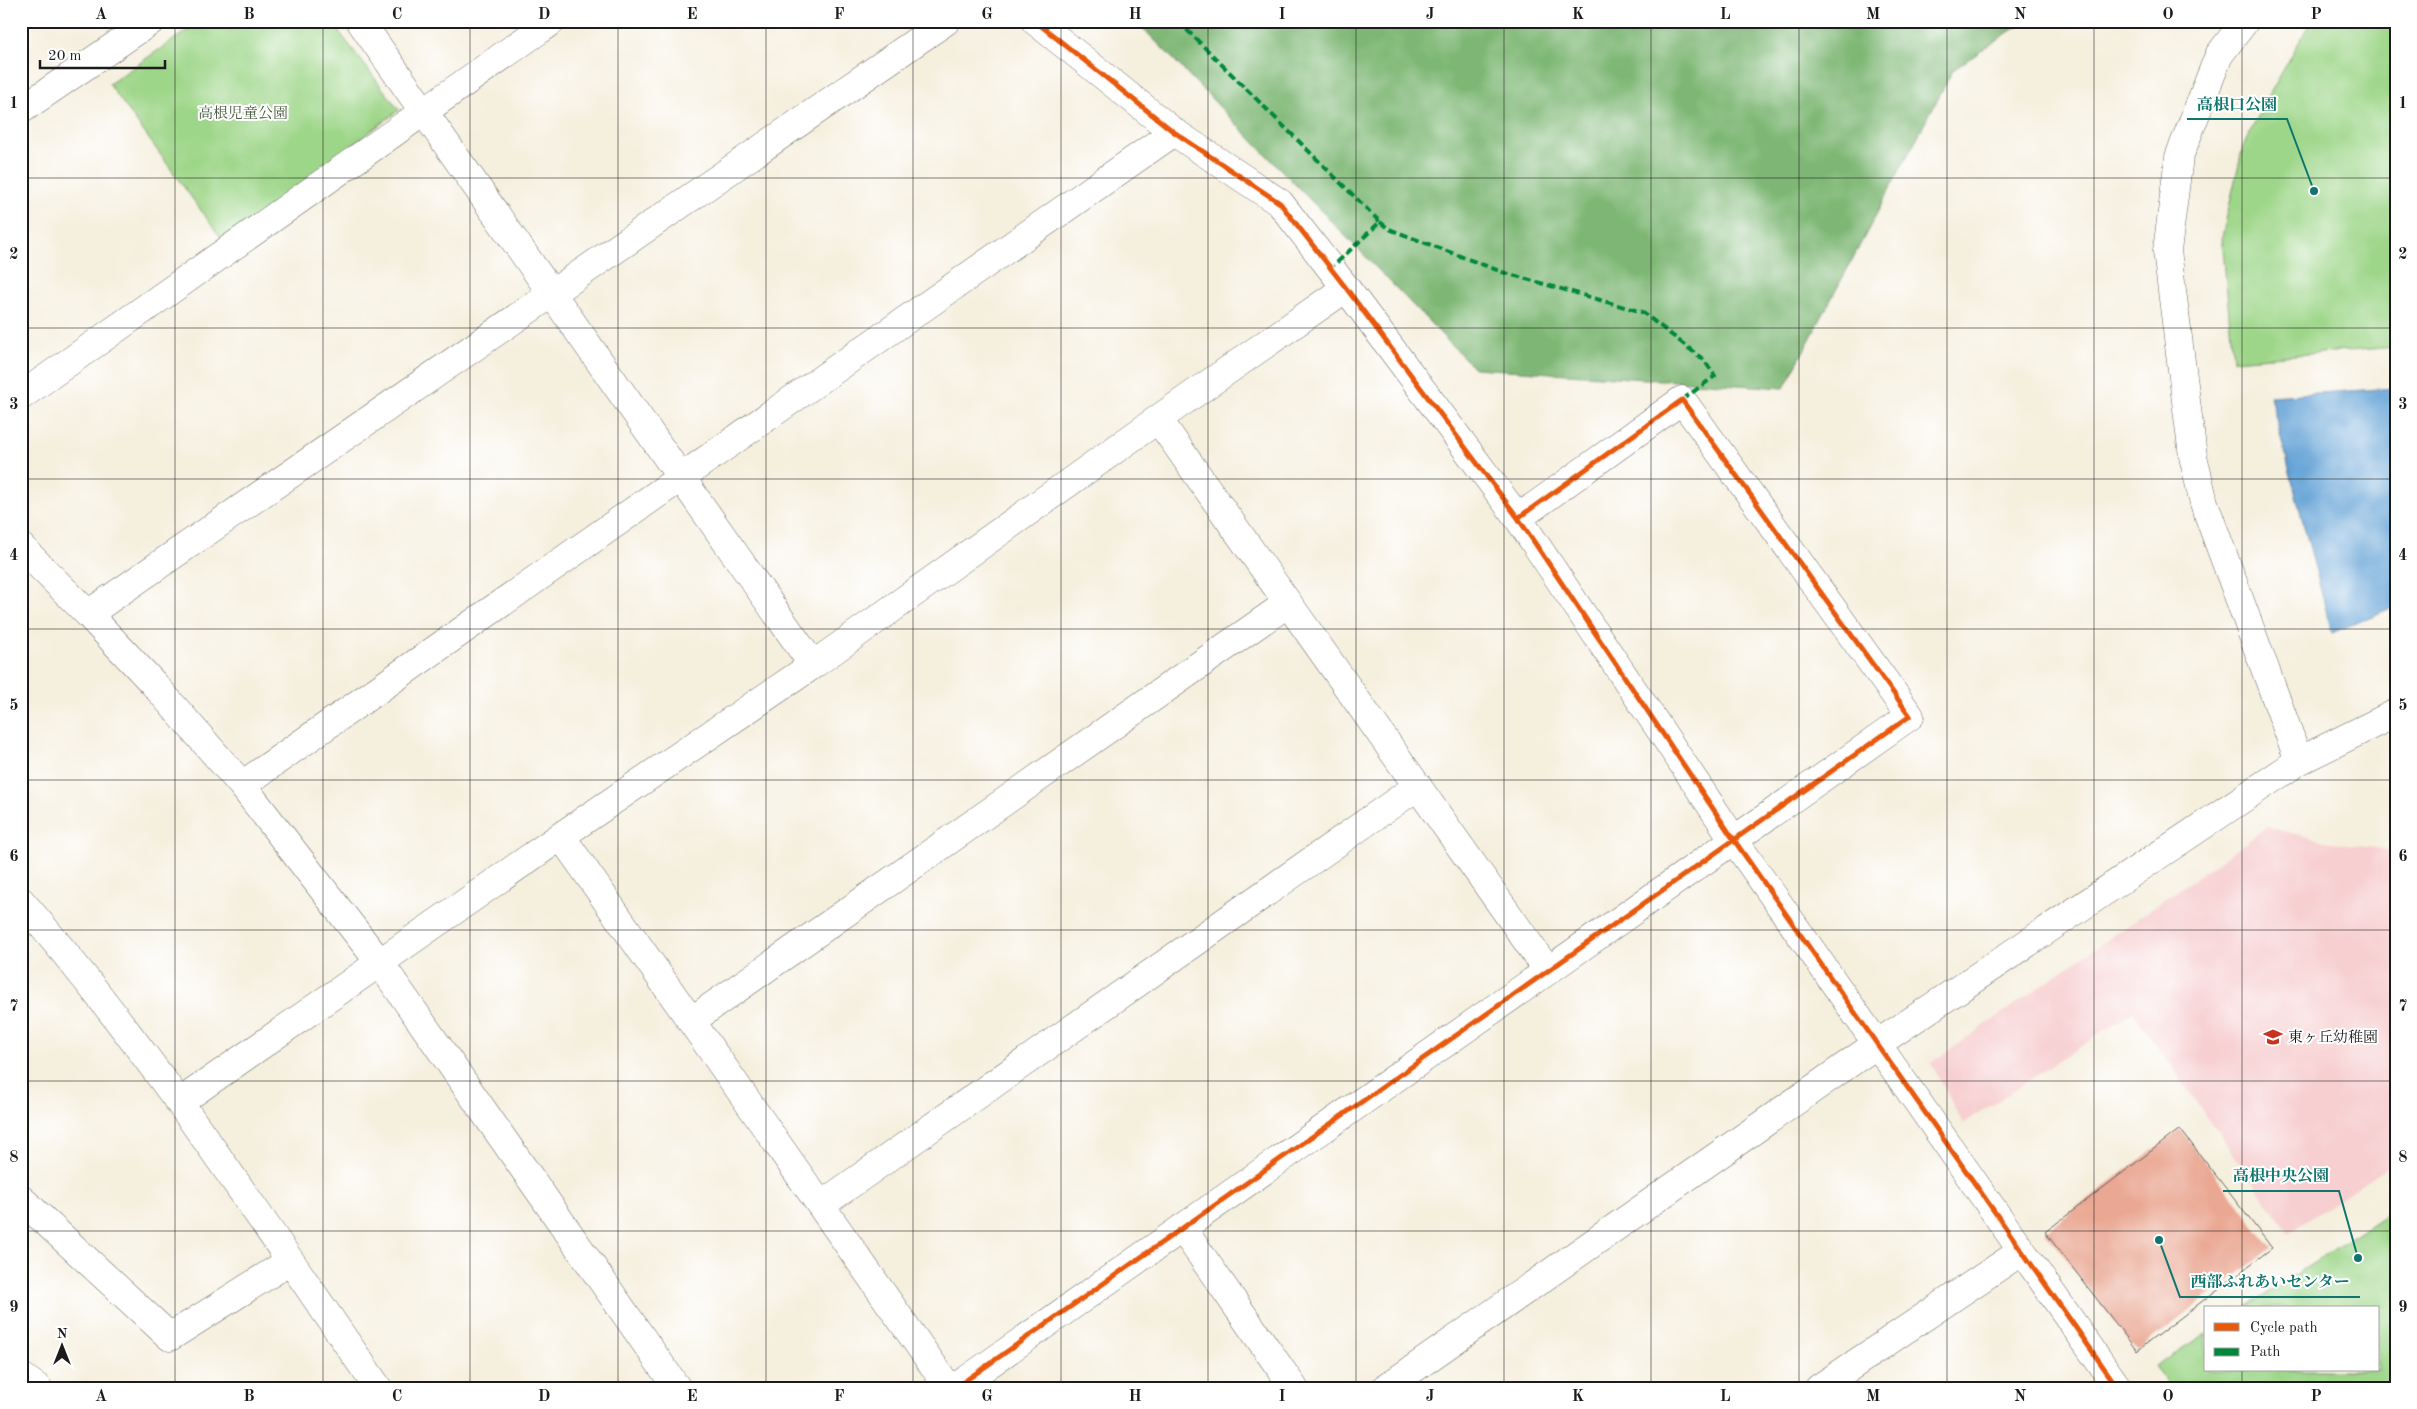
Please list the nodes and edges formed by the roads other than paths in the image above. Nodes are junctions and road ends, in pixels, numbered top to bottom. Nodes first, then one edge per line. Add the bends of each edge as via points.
1 (151, 21) edge
2 (360, 21) edge
3 (552, 21) edge
4 (946, 21) edge
5 (1034, 21) edge
6 (2245, 21) edge
7 (21, 110) edge
8 (424, 112) junction
9 (1174, 132) junction
10 (1346, 288) junction
11 (551, 294) junction
12 (21, 396) edge
13 (1158, 419) junction
14 (682, 478) junction
15 (1518, 518) junction
16 (21, 548) edge
17 (1288, 603) junction
18 (88, 614) junction
19 (813, 665) junction
20 (2396, 713) edge
21 (2299, 761) junction
22 (242, 785) junction
23 (1418, 786) junction
24 (561, 836) junction
25 (1734, 840) junction
26 (21, 901) edge
27 (380, 963) junction
28 (1548, 971) junction
29 (691, 1021) junction
30 (1877, 1044) junction
31 (180, 1102) junction
32 (21, 1198) edge
33 (821, 1205) junction
34 (1182, 1228) junction
35 (2022, 1251) junction
36 (290, 1261) junction
37 (21, 1376) edge
38 (1827, 1386) edge
39 (38, 1388) edge
40 (378, 1388) edge
41 (677, 1388) edge
42 (949, 1388) edge
43 (955, 1388) edge
44 (1294, 1388) edge
45 (1386, 1388) edge
46 (2118, 1388) edge

1 - 7 street
2 - 8 street
3 - 8 street
4 - 11 street
5 - 9 street
6 - 21 street via 2219,55 2180,157 2167,251 2192,456 2204,503
8 - 11 street
8 - 12 street
9 - 10 street via 1280,203
9 - 14 street
10 - 13 street
10 - 15 street
11 - 14 street
11 - 18 street
13 - 17 street
13 - 19 street
14 - 19 street
14 - 22 street
15 - 25 street
15 - 25 street via 1682,400 1910,716
16 - 18 street
17 - 23 street
17 - 29 street
18 - 22 street
19 - 24 street
20 - 21 street
21 - 30 street
22 - 27 street
23 - 28 street
23 - 33 street
24 - 27 street
24 - 29 street
25 - 28 street
25 - 30 street
26 - 31 street via 78,967
27 - 31 street
27 - 41 street
28 - 34 street
29 - 33 street
30 - 35 street
30 - 45 street
31 - 36 street
32 - 36 street via 170,1337
33 - 42 street
34 - 43 street
34 - 44 street
35 - 38 street
35 - 46 street
36 - 40 street
37 - 39 street

